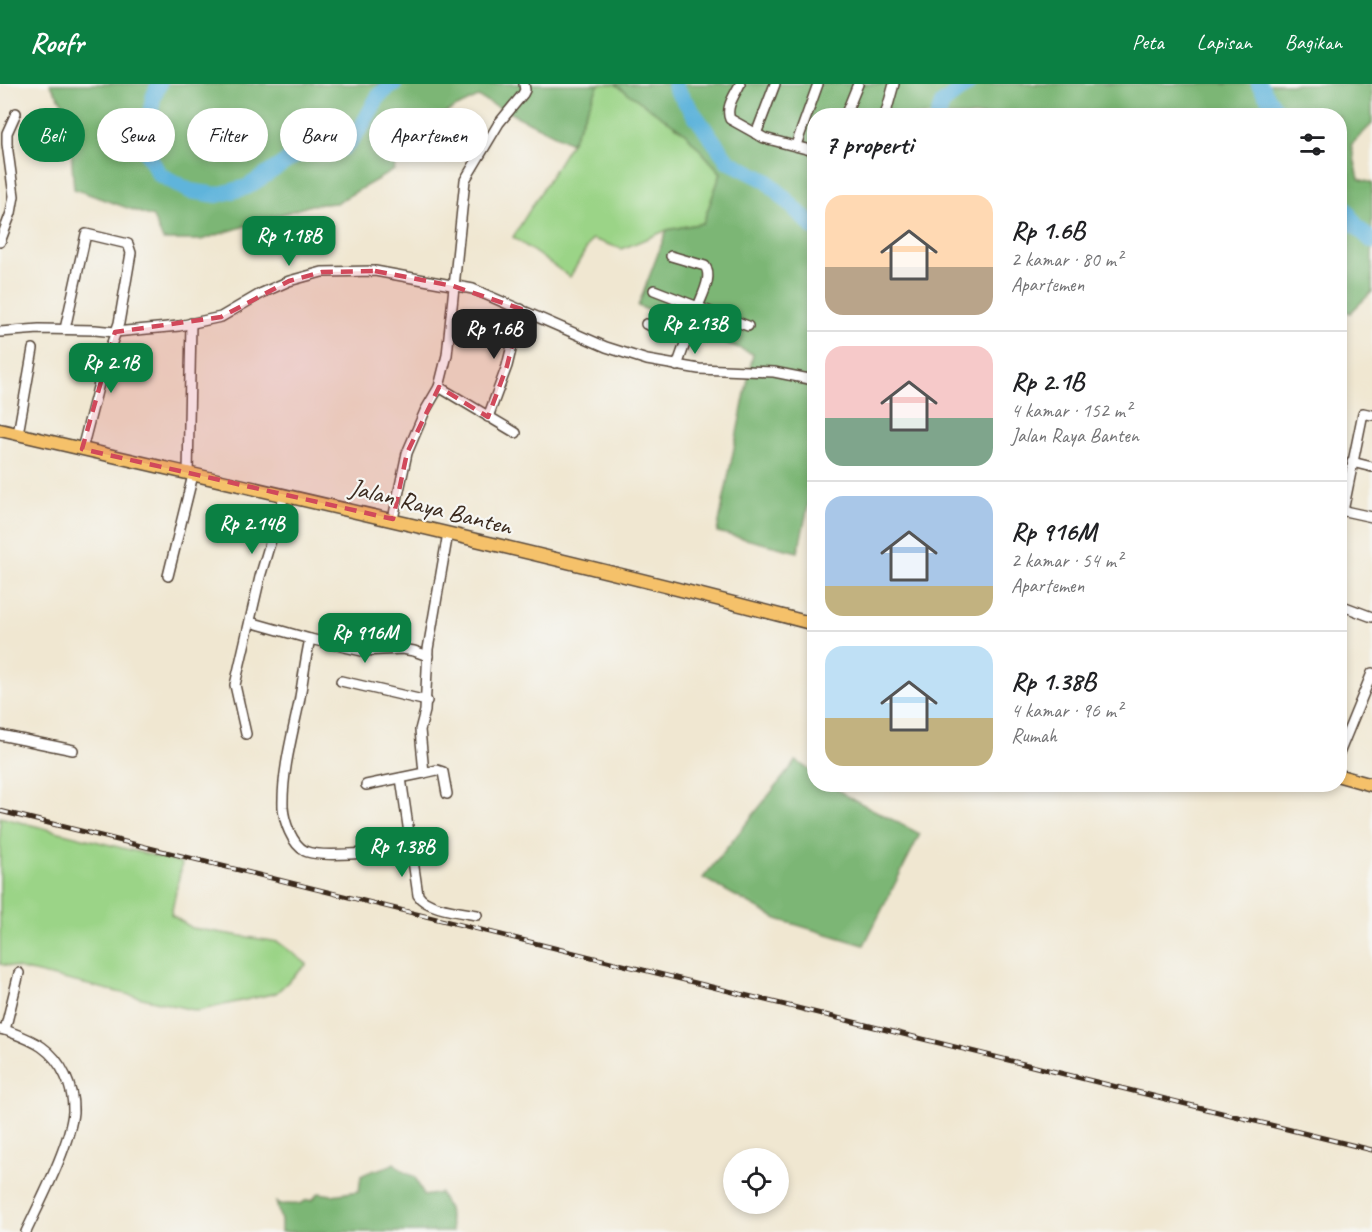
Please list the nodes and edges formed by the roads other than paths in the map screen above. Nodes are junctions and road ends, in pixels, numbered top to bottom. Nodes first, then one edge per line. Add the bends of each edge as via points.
1 (524, 84) edge
2 (740, 84) edge
3 (775, 84) edge
4 (818, 84) edge
5 (858, 84) edge
6 (894, 84) edge
7 (809, 108) edge
8 (848, 108) edge
9 (887, 108) edge
10 (16, 113) dead end
11 (807, 114) edge
12 (756, 134) junction
13 (796, 145) junction
14 (807, 148) edge
15 (3, 223) edge
16 (0, 242) edge
17 (670, 256) dead end
18 (453, 286) junction
19 (654, 290) dead end
20 (698, 307) junction
21 (521, 309) junction
22 (190, 323) junction
23 (646, 324) dead end
24 (748, 326) dead end
25 (65, 329) junction
26 (0, 332) edge
27 (115, 332) junction
28 (687, 339) junction
29 (33, 349) dead end
30 (677, 366) junction
31 (807, 379) edge
32 (439, 387) junction
33 (1372, 415) edge
34 (488, 417) junction
35 (0, 430) edge
36 (516, 433) dead end
37 (18, 434) junction
38 (82, 449) junction
39 (1352, 462) junction
40 (1372, 467) edge
41 (190, 474) junction
42 (1347, 484) edge
43 (284, 496) junction
44 (1347, 512) edge
45 (1372, 517) edge
46 (393, 519) junction
47 (448, 533) junction
48 (168, 576) dead end
49 (1347, 608) edge
50 (1372, 617) edge
51 (249, 622) junction
52 (807, 622) edge
53 (310, 639) junction
54 (428, 656) junction
55 (1372, 673) edge
56 (341, 681) dead end
57 (427, 701) junction
58 (246, 734) dead end
59 (1347, 734) edge
60 (0, 735) edge
61 (73, 750) dead end
62 (424, 773) junction
63 (400, 778) junction
64 (1347, 778) edge
65 (1372, 784) edge
66 (366, 785) dead end
67 (447, 794) dead end
68 (411, 849) junction
69 (477, 915) dead end
70 (19, 973) dead end
71 (2, 1029) edge
72 (26, 1232) edge

1 - 18 street via 523,94 499,123 465,180
2 - 12 street via 728,115
3 - 12 street
4 - 7 street
5 - 8 street
6 - 9 street
10 - 15 street via 7,133 14,196 11,213
11 - 13 street
12 - 13 street
13 - 14 street
15 - 16 street
17 - 20 street via 705,266 709,271
18 - 21 street via 485,293
18 - 22 street via 375,271 322,272 262,293 221,318
18 - 32 street via 451,331
19 - 20 street
20 - 24 street
20 - 28 street
21 - 30 street via 606,347
21 - 34 street via 507,366
22 - 27 street
22 - 41 street
23 - 28 street
25 - 26 street
25 - 27 street
25 - 27 street via 86,234 91,233 130,246
27 - 38 street
28 - 30 street
29 - 37 street
30 - 31 street via 774,372
32 - 34 street
32 - 46 street via 407,453
33 - 39 street via 1363,413
34 - 36 street
35 - 37 main road, Jalan Raya Banten
37 - 38 main road, Jalan Raya Banten
38 - 41 main road, Jalan Raya Banten
39 - 40 street
39 - 42 street
41 - 43 main road, Jalan Raya Banten
41 - 48 street
43 - 46 main road, Jalan Raya Banten
43 - 51 street
44 - 45 street
46 - 47 main road, Jalan Raya Banten
47 - 52 main road, Jalan Raya Banten
47 - 54 street
49 - 50 street
51 - 53 street
51 - 58 street via 235,685
53 - 54 street via 362,651 402,649
53 - 68 street via 285,782 283,809 288,827 296,843 312,853
54 - 57 street
55 - 59 street
56 - 57 street
57 - 62 street via 420,730
60 - 61 street
62 - 63 street
62 - 67 street via 443,772
63 - 66 street
63 - 68 street
64 - 65 main road
68 - 69 street via 421,900
70 - 71 street
71 - 72 street via 43,1048 58,1062 72,1104 64,1143

